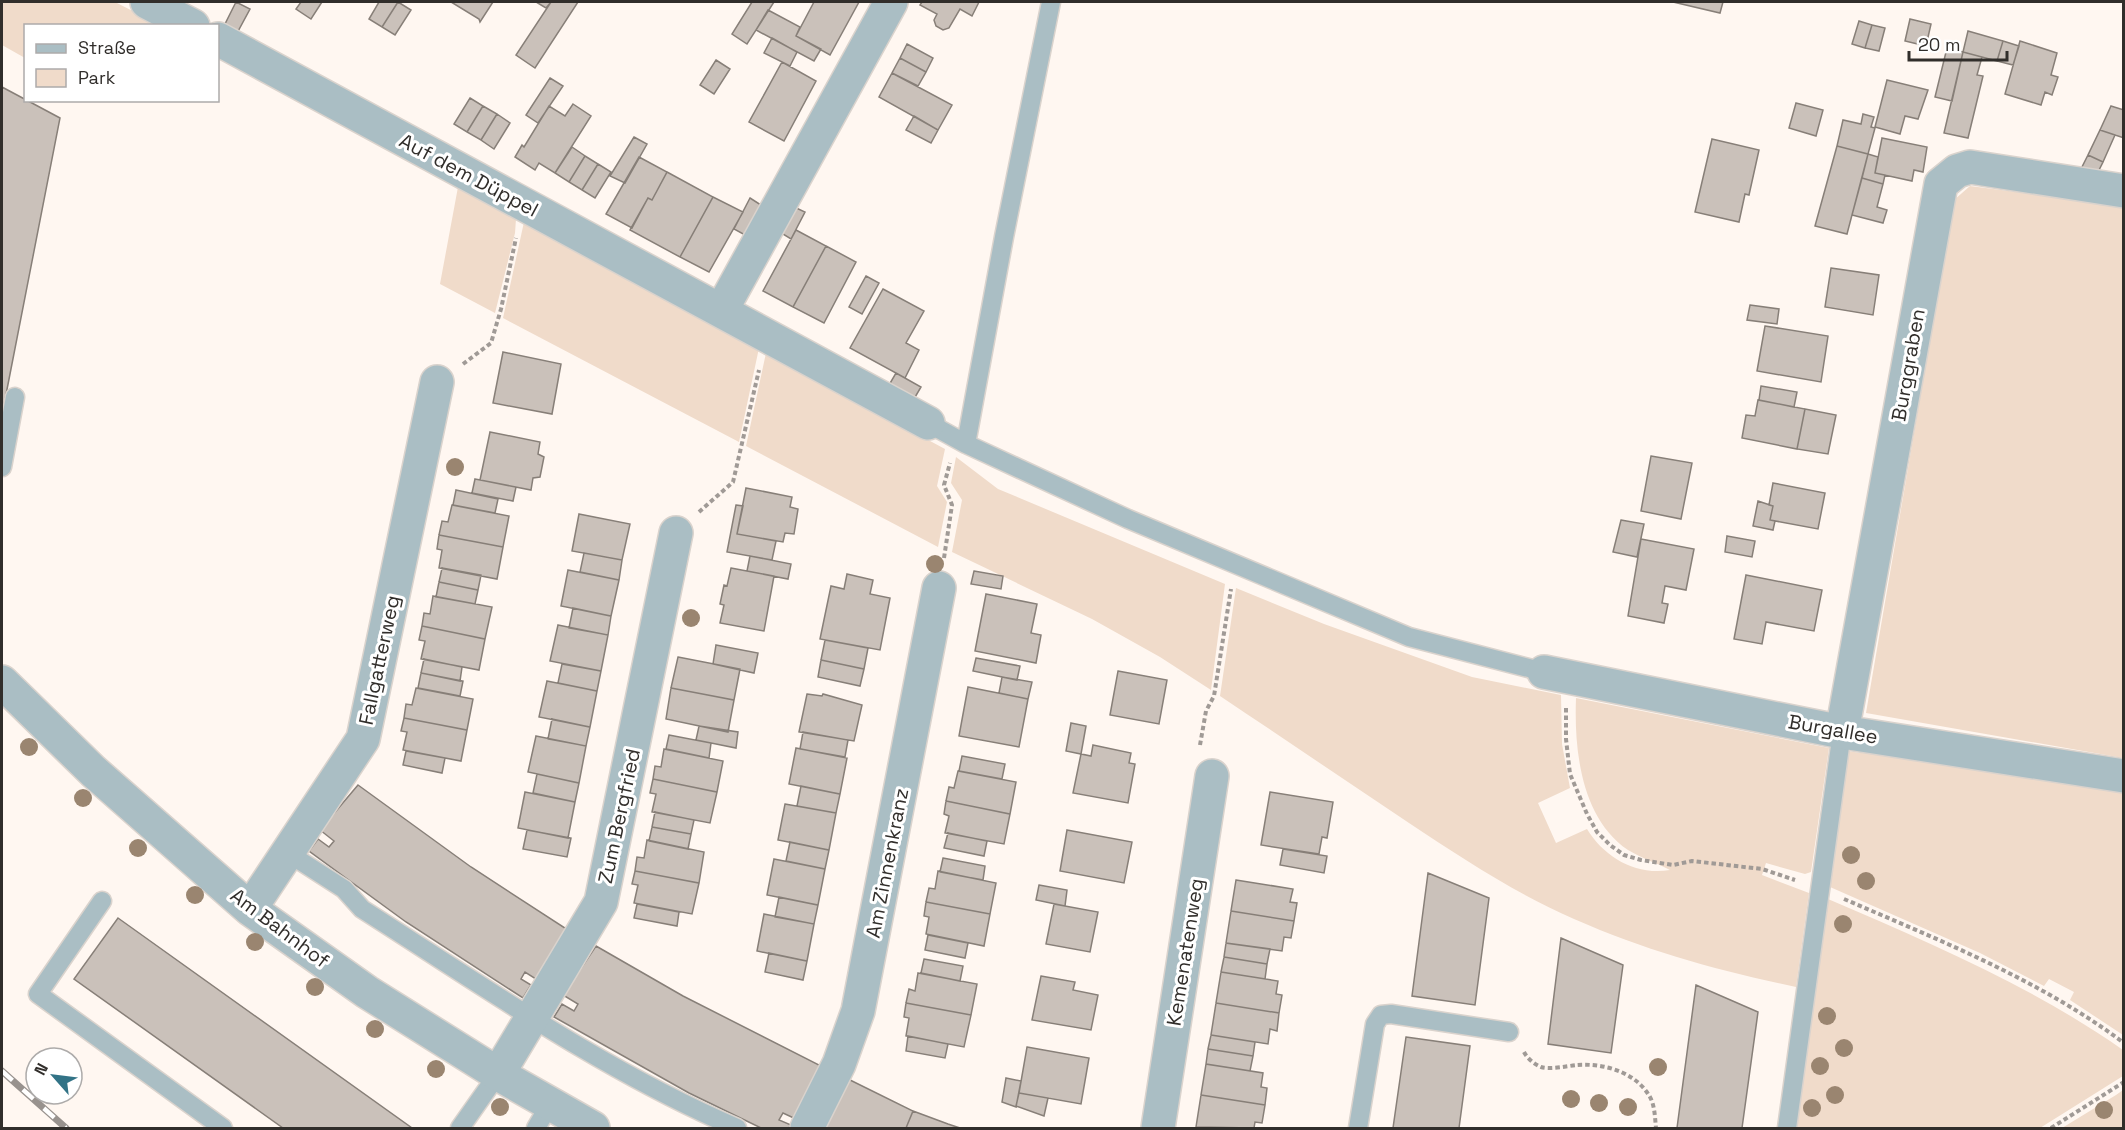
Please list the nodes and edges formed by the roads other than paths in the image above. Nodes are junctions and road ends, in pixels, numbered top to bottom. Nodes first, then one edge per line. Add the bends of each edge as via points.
1 (147, 2) edge
2 (891, 2) edge
3 (1051, 2) edge
4 (189, 24) edge
5 (219, 40) edge
6 (2124, 191) edge
7 (721, 311) junction
8 (437, 382) road end
9 (15, 397) dead end
10 (928, 423) joint
11 (961, 441) junction
12 (2, 467) edge
13 (676, 532) road end
14 (939, 588) road end
15 (1556, 675) joint
16 (2, 682) edge
17 (1842, 732) junction
18 (1212, 776) road end
19 (2124, 776) edge
20 (288, 853) junction
21 (102, 901) dead end
22 (250, 909) junction
23 (533, 1018) junction
24 (1509, 1032) road end
25 (498, 1074) junction
26 (543, 1116) edge
27 (223, 1128) edge
28 (460, 1128) edge
29 (593, 1128) edge
30 (737, 1128) edge
31 (807, 1128) edge
32 (1158, 1128) edge
33 (1358, 1128) edge
34 (1786, 1128) edge

1 - 4 street
2 - 7 street
3 - 11 lane
5 - 7 street, Auf dem Düppel
6 - 17 street, Burggraben via 1970,167 1957,171 1941,184
7 - 10 street, Auf dem Düppel
8 - 20 street, Fallgatterweg via 363,739
9 - 12 lane
10 - 11 lane
11 - 15 lane via 1128,519 1409,637
13 - 23 street, Zum Bergfried via 601,902
14 - 31 street, Am Zinnenkranz via 858,1011 839,1064
15 - 17 street, Burgallee
16 - 22 street, Am Bahnhof via 93,771
17 - 19 street, Burgallee
17 - 34 lane
18 - 32 street, Kemenatenweg
20 - 22 street, Fallgatterweg
20 - 23 lane via 344,890 362,909
21 - 27 lane via 38,994
22 - 25 street, Am Bahnhof via 367,992
23 - 25 street, Zum Bergfried
23 - 30 lane via 643,1084
24 - 33 lane via 1381,1015 1375,1024
25 - 26 street, Am Bahnhof
25 - 28 lane
26 - 29 street, Am Bahnhof

